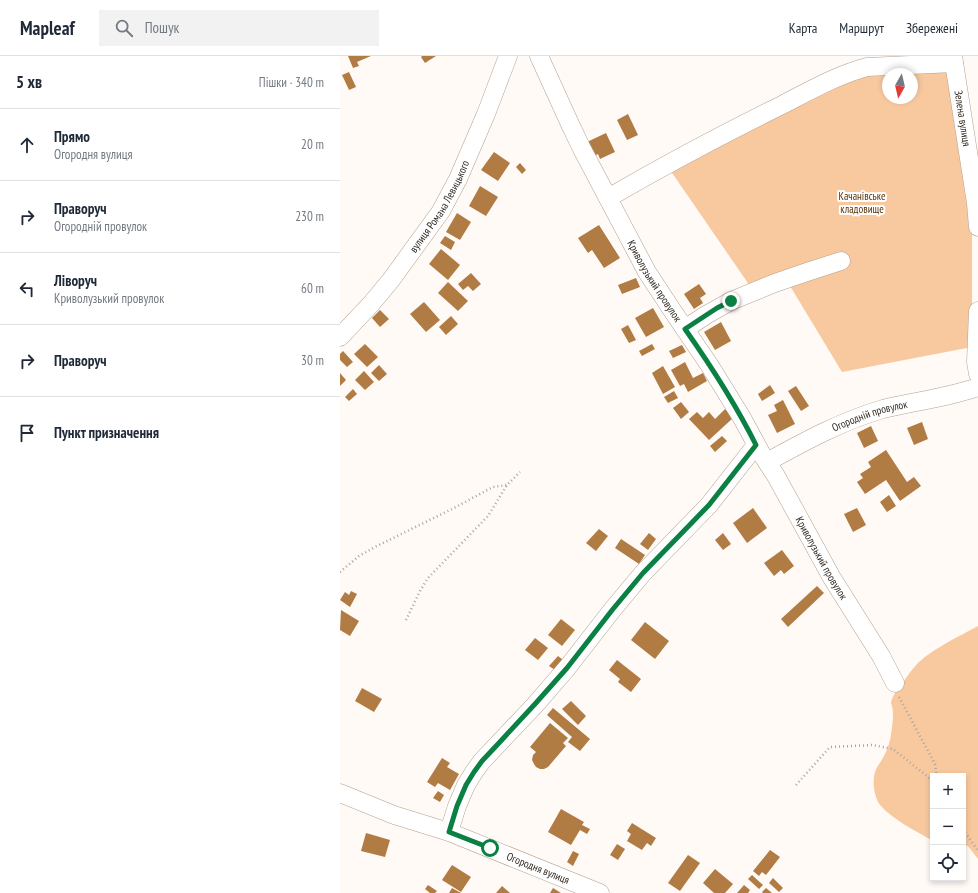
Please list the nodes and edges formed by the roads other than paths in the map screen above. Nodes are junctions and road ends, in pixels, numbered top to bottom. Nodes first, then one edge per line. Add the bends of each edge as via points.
1 (508, 56) edge
2 (539, 56) edge
3 (953, 60) edge
4 (608, 198) junction
5 (978, 227) edge
6 (841, 261) dead end
7 (978, 311) edge
8 (685, 329) junction
9 (340, 337) edge
10 (978, 374) edge
11 (978, 387) edge
12 (756, 445) junction
13 (767, 462) junction
14 (895, 683) road end
15 (340, 793) edge
16 (449, 832) junction
17 (600, 893) edge

1 - 9 street, вулиця Романа Левицького via 458,179 441,211 391,280
2 - 4 street, Криволузький провулок
3 - 4 street via 867,67 854,71 757,118
3 - 5 street, Зелена вулиця
4 - 8 street, Криволузький провулок via 647,272
6 - 8 street via 731,301
7 - 10 street
8 - 12 street, Криволузький провулок via 742,418
11 - 13 street, Огородній провулок via 954,395 903,404 845,422
12 - 13 street, Криволузький провулок
12 - 16 street via 709,505 643,573 567,668 482,761 466,785
13 - 14 street, Криволузький провулок
15 - 16 street, Огородня вулиця via 394,815
16 - 17 street, Огородня вулиця

